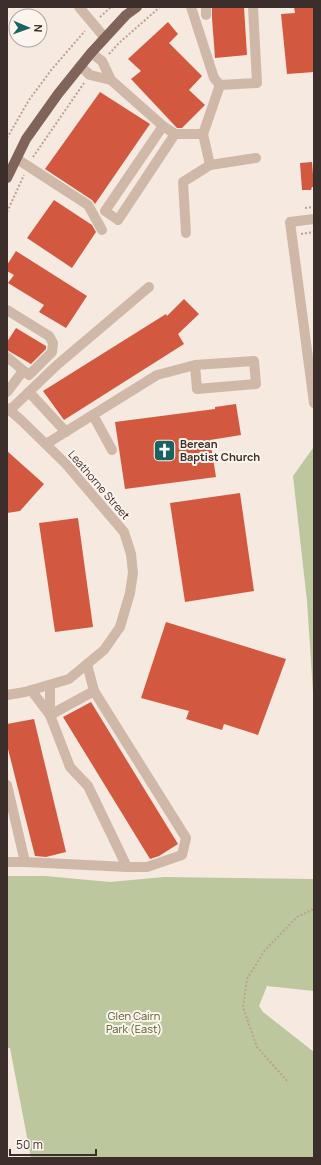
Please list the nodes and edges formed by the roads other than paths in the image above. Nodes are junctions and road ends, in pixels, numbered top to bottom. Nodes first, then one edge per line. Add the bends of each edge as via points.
1 (80, 7) edge
2 (137, 7) edge
3 (191, 7) edge
4 (253, 7) edge
5 (105, 38) junction
6 (91, 53) junction
7 (80, 66) junction
8 (111, 80) junction
9 (220, 85) junction
10 (163, 126) junction
11 (175, 134) junction
12 (203, 134) junction
13 (256, 158) dead end
14 (17, 159) junction
15 (210, 165) junction
16 (7, 178) edge
17 (314, 219) edge
18 (102, 230) dead end
19 (186, 233) dead end
20 (149, 287) dead end
21 (7, 310) edge
22 (7, 357) edge
23 (195, 365) junction
24 (24, 371) junction
25 (7, 392) edge
26 (29, 392) junction
27 (314, 403) edge
28 (9, 409) edge
29 (93, 415) junction
30 (66, 432) junction
31 (46, 444) junction
32 (112, 450) dead end
33 (87, 664) junction
34 (50, 685) junction
35 (31, 690) junction
36 (94, 691) junction
37 (7, 695) edge
38 (50, 715) junction
39 (7, 785) edge
40 (7, 862) edge
41 (25, 862) junction
42 (127, 867) junction

1 - 5 street
2 - 5 main road
3 - 9 street via 214,78
4 - 9 street via 257,82
5 - 6 main road
6 - 7 main road
6 - 8 street via 102,61
7 - 8 street via 90,75
7 - 14 main road via 26,139
8 - 10 street
9 - 12 street
10 - 11 street
10 - 11 street via 105,211 118,220
11 - 12 street
12 - 15 street
13 - 15 street
14 - 16 main road
14 - 18 street via 88,205
15 - 19 street via 183,182
17 - 27 street via 290,222
20 - 26 street via 56,365
21 - 24 street via 50,336 53,343 52,352 30,375
22 - 24 street
23 - 23 street via 254,361 256,384 197,389
23 - 29 street via 157,375
24 - 25 street
26 - 28 street
26 - 30 street
28 - 31 street, Leathorne Street
29 - 30 street
29 - 32 street
30 - 31 street
31 - 33 street, Leathorne Street via 124,532 131,554 133,573 130,593 120,627 104,650
33 - 34 street, Leathorne Street via 69,679
33 - 36 street
34 - 35 street, Leathorne Street
34 - 38 street
35 - 37 street, Leathorne Street
35 - 38 street
36 - 38 street
36 - 42 street via 186,838 182,855 147,867
38 - 42 street via 70,767 88,786
39 - 41 street
40 - 41 street
41 - 42 street

